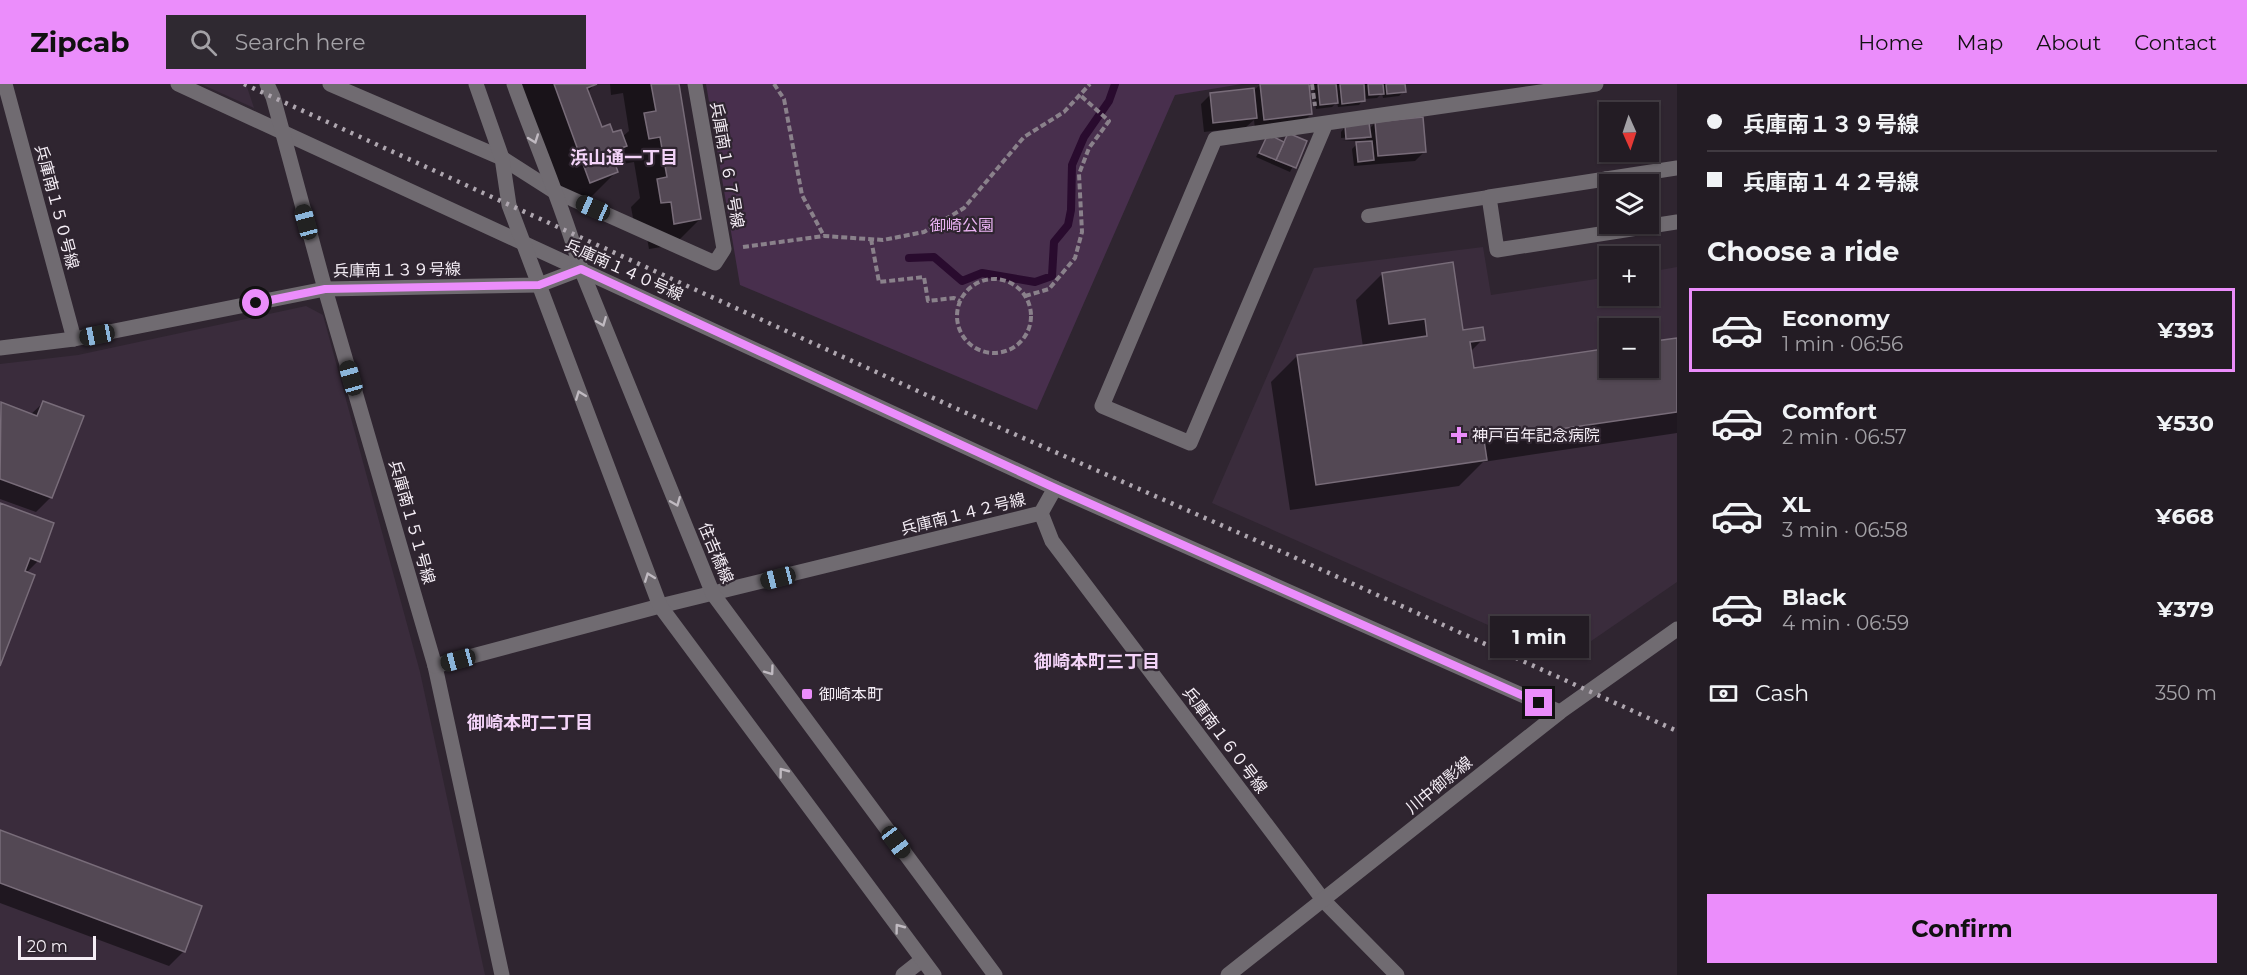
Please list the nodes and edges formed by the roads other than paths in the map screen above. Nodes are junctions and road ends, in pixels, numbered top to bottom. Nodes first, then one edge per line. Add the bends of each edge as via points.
1 (5, 84) edge
2 (178, 84) edge
3 (267, 84) edge
4 (330, 84) edge
5 (476, 84) edge
6 (514, 84) edge
7 (695, 84) edge
8 (1596, 84) edge
9 (1326, 123) junction
10 (282, 132) junction
11 (502, 158) junction
12 (1677, 168) edge
13 (1638, 174) edge
14 (1599, 180) edge
15 (552, 190) junction
16 (1489, 197) junction
17 (1368, 216) dead end
18 (1677, 222) edge
19 (1659, 224) edge
20 (1599, 230) edge
21 (524, 245) junction
22 (581, 269) junction
23 (539, 285) junction
24 (325, 289) junction
25 (74, 339) junction
26 (0, 348) edge
27 (1055, 488) junction
28 (1041, 513) junction
29 (713, 594) junction
30 (660, 606) junction
31 (1677, 629) edge
32 (435, 666) junction
33 (1560, 712) junction
34 (1324, 901) junction
35 (922, 960) junction
36 (502, 975) edge
37 (903, 975) edge
38 (934, 975) edge
39 (995, 975) edge
40 (1228, 975) edge
41 (1397, 975) edge

1 - 25 street, 兵庫南１５０号線
2 - 10 street, 兵庫南１４０号線
3 - 10 street, 兵庫南１５１号線
4 - 11 street, 兵庫南１６７号線
5 - 11 street
6 -> 15 street, 住吉橋線
7 - 15 street, 兵庫南１６７号線 via 724,249 715,263
8 - 9 street
9 - 9 street via 1215,139 1102,406 1190,443
10 - 21 street, 兵庫南１４０号線
10 - 24 street, 兵庫南１５１号線
11 - 15 street, 兵庫南１６７号線
11 - 21 street via 508,205
12 - 13 street
14 - 16 street
15 - 22 street, 住吉橋線
16 - 17 lane
16 - 20 street via 1497,250
18 - 19 street
21 - 22 street, 兵庫南１４０号線
21 - 23 street
22 - 23 street, 兵庫南１３９号線
22 - 27 street, 兵庫南１４０号線
22 -> 29 street, 住吉橋線
23 - 24 street, 兵庫南１３９号線
30 -> 23 street
24 - 25 street, 兵庫南１３９号線
24 - 32 street, 兵庫南１５１号線
25 - 26 street, 兵庫南１３９号線
27 - 28 street, 兵庫南１４２号線
27 - 33 street
28 - 29 street, 兵庫南１４２号線
28 - 34 street, 兵庫南１６０号線 via 1052,541
29 - 30 street, 兵庫南１４２号線
29 -> 39 street, 住吉橋線
30 - 32 street, 兵庫南１４２号線
35 -> 30 street
31 - 33 street, 川中御影線
32 - 36 street, 兵庫南１５１号線
33 - 34 street, 川中御影線
34 - 40 street, 川中御影線
34 - 41 street, 兵庫南１６０号線
35 - 37 street
35 - 38 street

